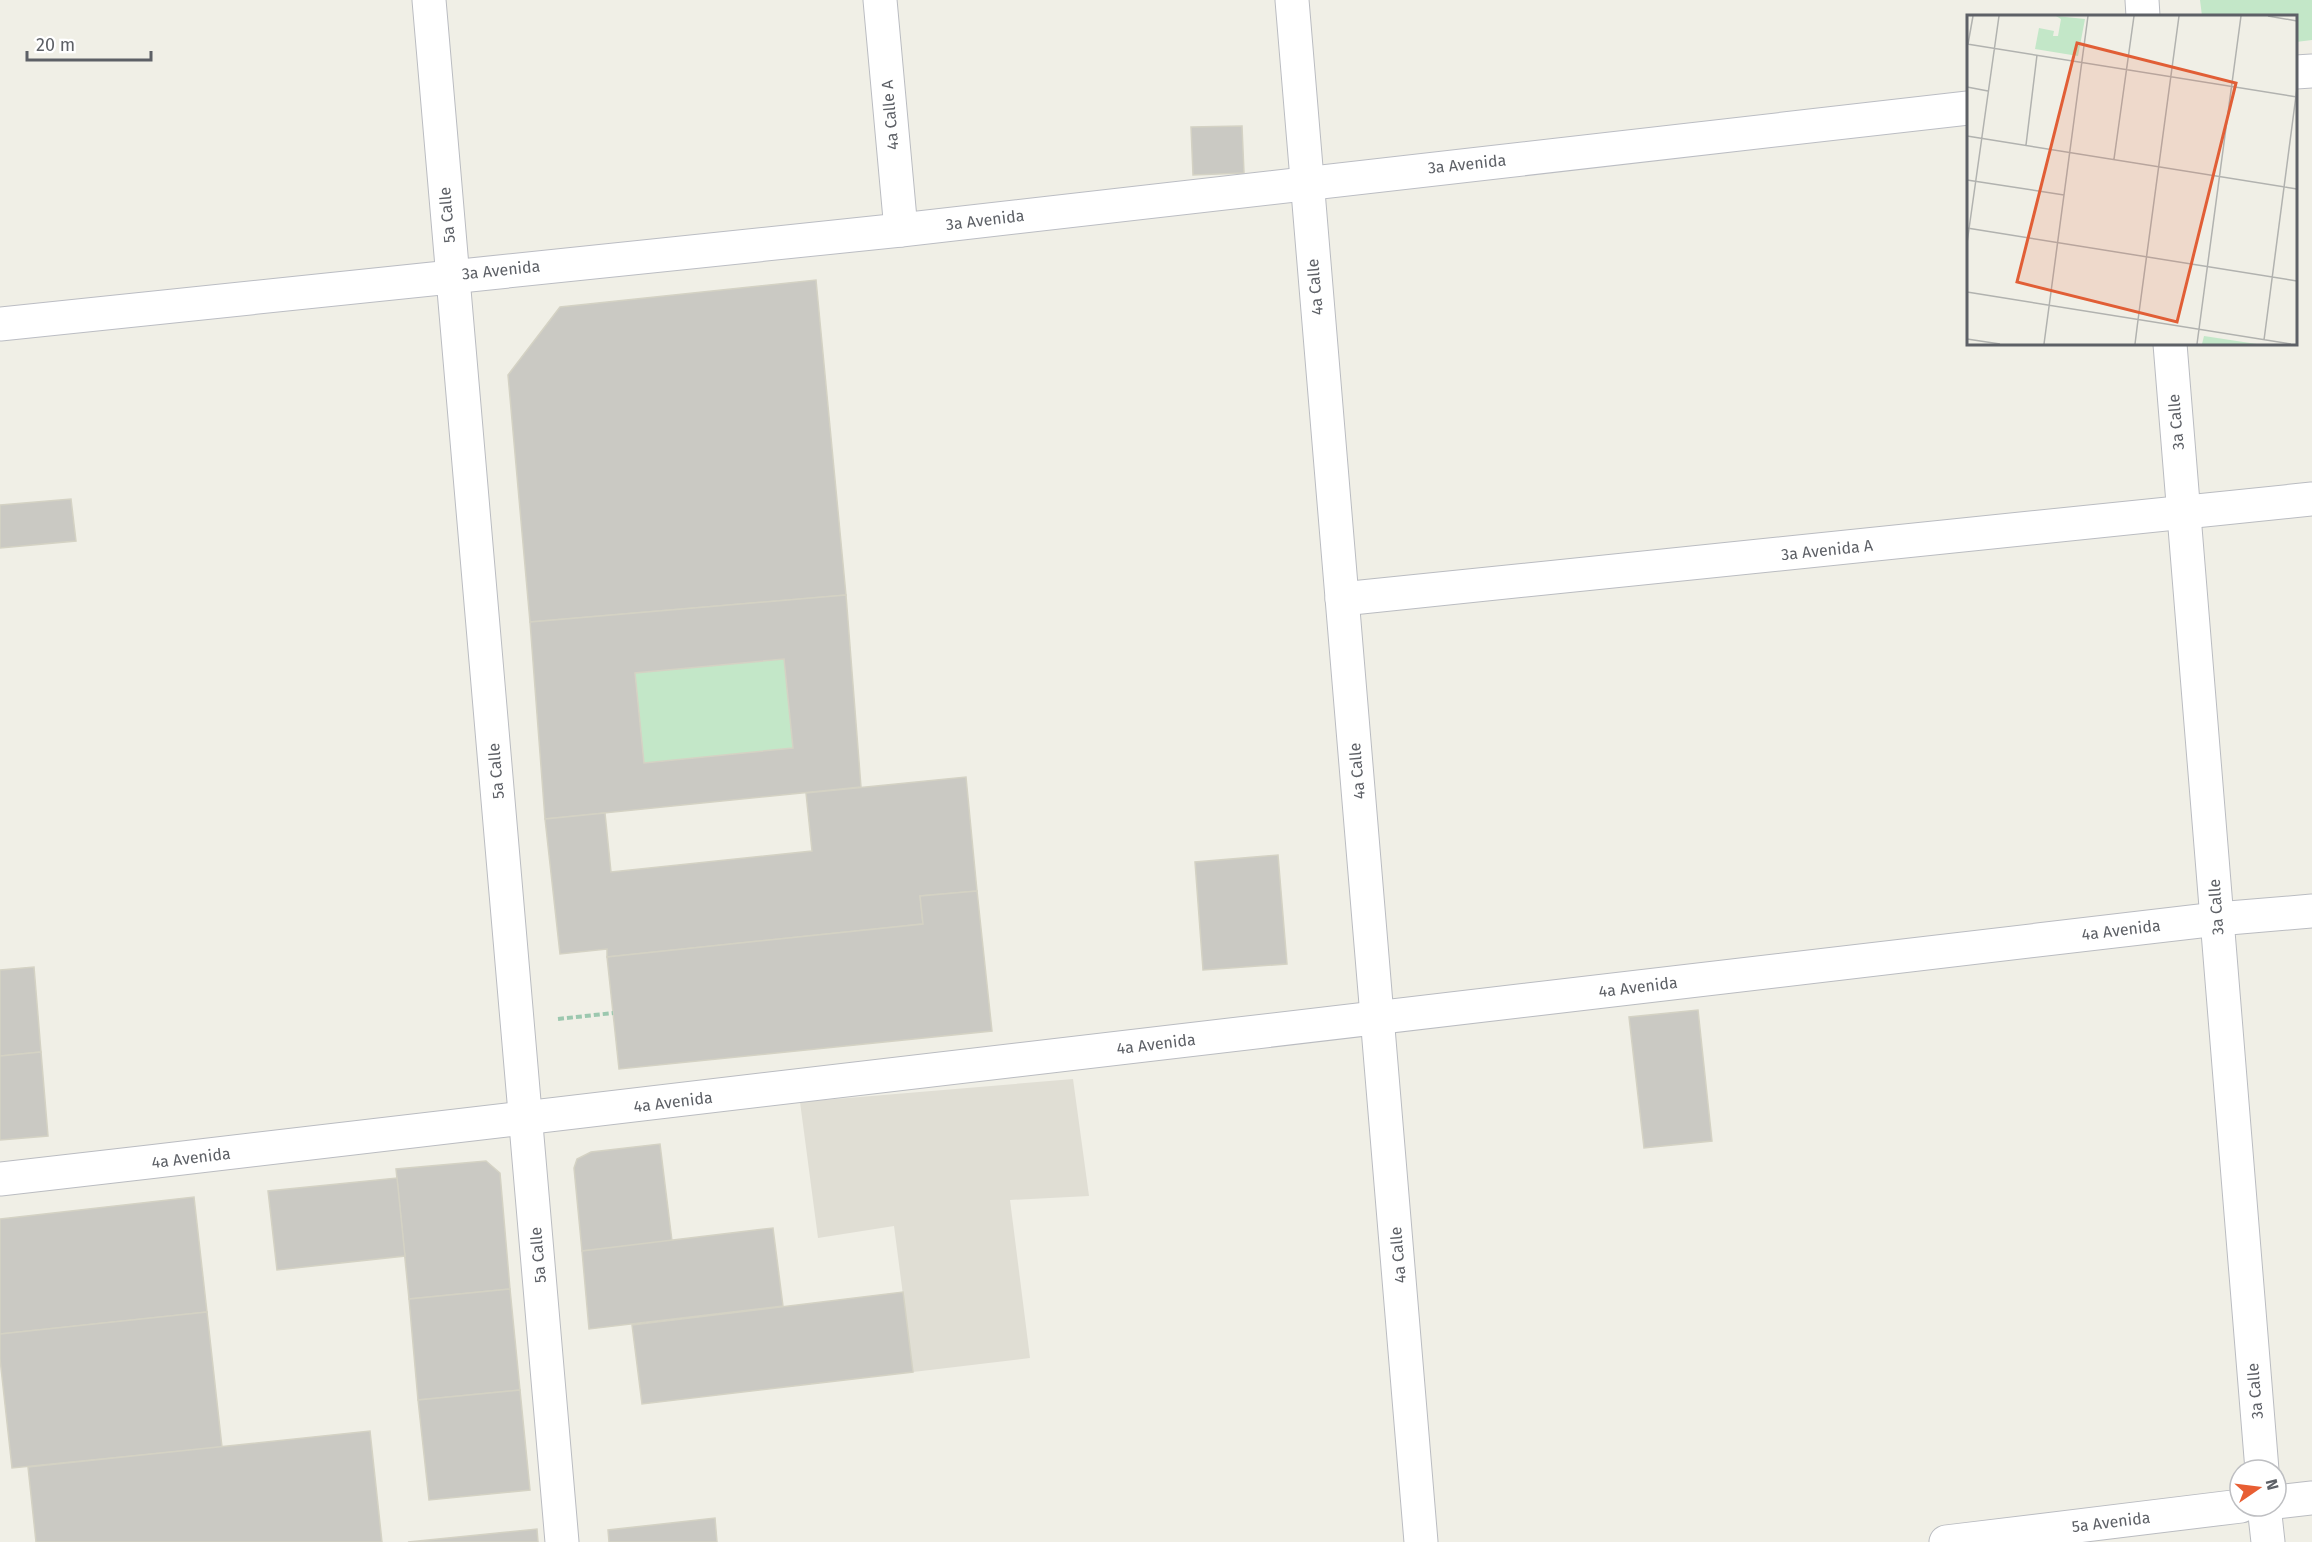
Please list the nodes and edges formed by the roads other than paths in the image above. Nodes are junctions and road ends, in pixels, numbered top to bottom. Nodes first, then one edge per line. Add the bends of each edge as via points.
1 (429, 0) edge
2 (880, 0) edge
3 (1292, 0) edge
4 (2142, 0) edge
5 (2143, 15) edge
6 (2312, 71) edge
7 (2297, 72) edge
8 (1967, 108) edge
9 (1306, 183) junction
10 (901, 230) junction
11 (452, 275) junction
12 (0, 324) edge
13 (2170, 345) edge
14 (2312, 499) edge
15 (2183, 514) junction
16 (1342, 599) junction
17 (2312, 911) edge
18 (2217, 920) junction
19 (1378, 1017) junction
20 (526, 1120) junction
21 (0, 1179) edge
22 (2261, 1458) edge
23 (2312, 1498) edge
24 (2288, 1501) edge
25 (2228, 1508) edge
26 (2265, 1518) edge
27 (562, 1542) edge
28 (1421, 1542) edge
29 (1946, 1542) edge
30 (2268, 1542) edge

1 - 11 street, 5a Calle
2 - 10 street, 4a Calle A
3 - 9 street, 4a Calle
4 - 5 street
6 - 7 street
8 - 9 street, 3a Avenida
9 - 10 street, 3a Avenida
9 - 16 street, 4a Calle
10 - 11 street, 3a Avenida
11 - 12 street, 3a Avenida
11 - 20 street, 5a Calle
13 - 15 street, 3a Calle
14 - 15 street, 3a Avenida A
15 - 16 street, 3a Avenida A
15 - 18 street, 3a Calle
16 - 19 street, 4a Calle
17 - 18 street, 4a Avenida
18 - 19 street, 4a Avenida
18 - 22 street, 3a Calle
19 - 20 street, 4a Avenida
19 - 28 street, 4a Calle
20 - 21 street, 4a Avenida
20 - 27 street, 5a Calle
23 - 24 street
25 - 29 street, 5a Avenida
26 - 30 street

